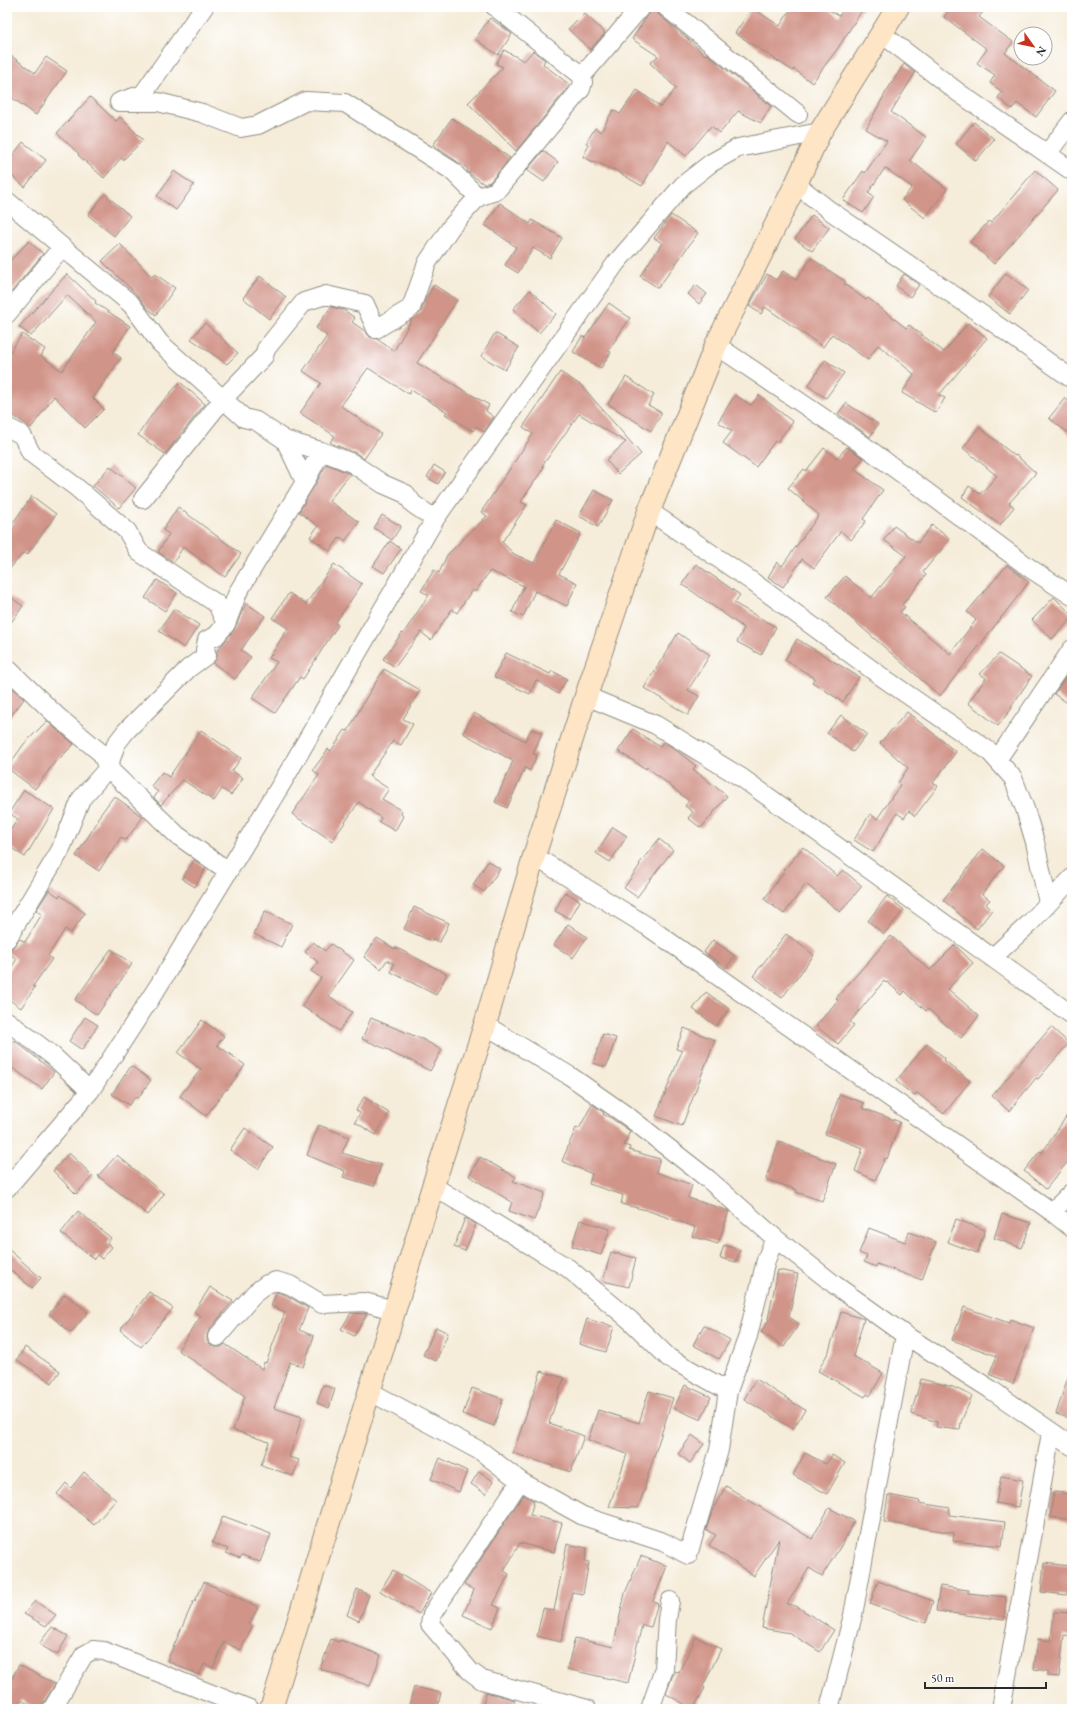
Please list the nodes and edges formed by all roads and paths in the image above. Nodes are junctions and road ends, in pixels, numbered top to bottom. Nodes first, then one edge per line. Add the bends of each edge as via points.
1 (204, 7) edge
2 (495, 7) edge
3 (641, 7) edge
4 (666, 7) edge
5 (898, 7) edge
6 (882, 34) junction
7 (582, 76) junction
8 (798, 114) dead end
9 (1072, 122) edge
10 (820, 132) junction
11 (1047, 154) junction
12 (1072, 171) edge
13 (796, 184) junction
14 (478, 197) junction
15 (7, 201) edge
16 (62, 247) junction
17 (7, 314) edge
18 (716, 345) junction
19 (1072, 380) edge
20 (223, 399) junction
21 (7, 427) edge
22 (285, 440) junction
23 (321, 450) junction
24 (305, 482) junction
25 (143, 499) dead end
26 (649, 511) junction
27 (434, 519) junction
28 (238, 592) junction
29 (1072, 596) edge
30 (217, 604) junction
31 (226, 624) junction
32 (1072, 649) edge
33 (7, 668) edge
34 (586, 696) junction
35 (997, 760) junction
36 (108, 768) junction
37 (534, 856) junction
38 (228, 871) junction
39 (1072, 878) edge
40 (1048, 903) junction
41 (7, 939) edge
42 (992, 958) junction
43 (1072, 1015) edge
44 (7, 1021) edge
45 (485, 1025) junction
46 (90, 1091) junction
47 (433, 1186) junction
48 (7, 1188) edge
49 (1072, 1192) edge
50 (1052, 1212) junction
51 (1072, 1228) edge
52 (775, 1238) junction
53 (394, 1310) junction
54 (905, 1335) junction
55 (217, 1337) dead end
56 (369, 1391) junction
57 (728, 1391) junction
58 (1051, 1433) junction
59 (1072, 1446) edge
60 (520, 1481) junction
61 (670, 1601) dead end
62 (52, 1709) edge
63 (250, 1709) edge
64 (271, 1709) edge
65 (587, 1709) edge
66 (650, 1709) edge
67 (830, 1709) edge
68 (1001, 1709) edge

1 - 14 street via 143,94 119,102 158,102 241,128 258,125 306,101 345,103 451,170
2 - 7 street
3 - 7 street
4 - 8 street
5 - 6 main road
6 - 10 main road
6 - 11 street via 959,93
7 - 14 street via 581,89 496,191
9 - 11 street
10 - 13 main road
10 - 27 street via 738,148 711,163 682,185 616,262
11 - 12 street
13 - 18 main road
13 - 19 street
14 - 20 street via 451,227 427,263 411,308 376,329 365,304 326,296 304,302 266,349 264,356
15 - 16 street
16 - 17 street
16 - 20 street via 130,304 160,344
18 - 26 main road
18 - 29 street via 859,442 1031,569
20 - 22 street via 244,418 256,421
20 - 25 street
21 - 30 street via 22,435 31,453 127,531 139,552
22 - 23 street
22 - 24 street
23 - 24 street
23 - 27 street via 352,463 383,484 406,494 412,504
24 - 28 street
26 - 34 main road
26 - 35 street via 989,751
27 - 38 street via 282,783
28 - 30 street
28 - 31 street
30 - 31 street
31 - 36 street via 216,636 208,640 205,650 207,655 189,668 126,731 116,744
32 - 35 street
33 - 36 street via 58,718 101,753
34 - 37 main road
34 - 42 street via 656,725 742,778
35 - 40 street via 1013,778 1025,809
36 - 38 street via 177,835
36 - 41 street via 81,799 60,851
37 - 45 main road
37 - 50 street via 647,926
38 - 46 street via 159,985
39 - 40 street
40 - 42 street
42 - 43 street
44 - 46 street via 53,1056
45 - 47 main road
45 - 52 street via 570,1076 630,1118 708,1179
46 - 48 street
47 - 53 main road
47 - 57 street via 568,1268 630,1320 670,1358
49 - 50 street
50 - 51 street
52 - 54 street
52 - 57 street via 766,1260 748,1336
53 - 55 street via 364,1302 322,1304 290,1285 276,1281 255,1293
53 - 56 main road
54 - 58 street via 990,1389
54 - 67 street via 854,1607
56 - 60 street via 482,1452
56 - 64 main road
57 - 60 street via 719,1450 688,1555 663,1542 583,1516
58 - 59 street
58 - 68 street
60 - 65 street via 432,1614 430,1624 470,1671 482,1680
61 - 66 street via 664,1669
62 - 63 street via 84,1655 92,1650 104,1651

